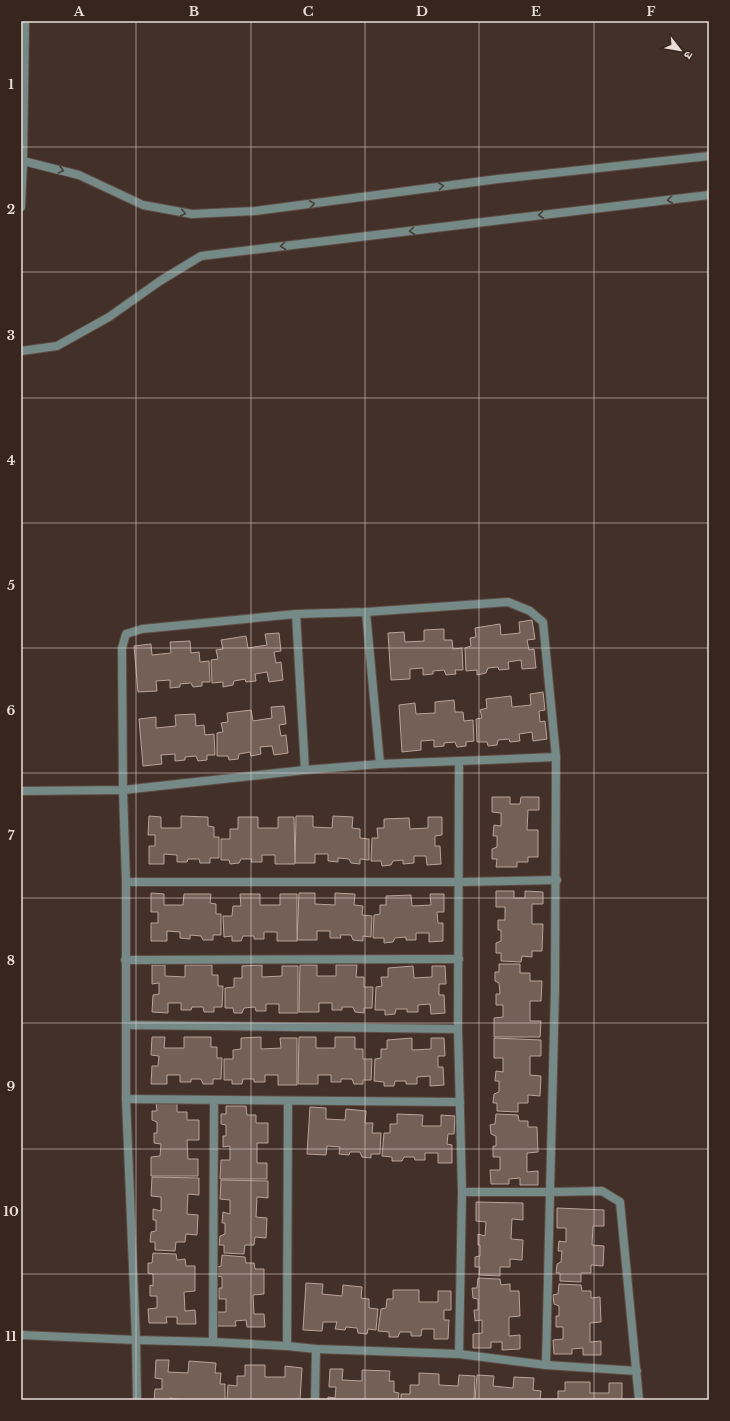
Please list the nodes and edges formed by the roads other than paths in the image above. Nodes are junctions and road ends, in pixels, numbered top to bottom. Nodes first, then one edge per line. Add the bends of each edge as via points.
1 (25, 21) edge
2 (709, 156) edge
3 (23, 161) junction
4 (709, 195) edge
5 (21, 207) edge
6 (21, 351) edge
7 (366, 612) junction
8 (296, 614) junction
9 (556, 757) junction
10 (459, 761) junction
11 (380, 764) junction
12 (305, 770) junction
13 (123, 790) junction
14 (21, 791) edge
15 (556, 880) junction
16 (126, 882) junction
17 (459, 882) junction
18 (459, 959) junction
19 (125, 960) junction
20 (126, 1025) junction
21 (458, 1029) junction
22 (126, 1100) junction
23 (214, 1101) junction
24 (288, 1101) junction
25 (460, 1102) junction
26 (462, 1192) junction
27 (550, 1192) junction
28 (21, 1335) edge
29 (136, 1340) junction
30 (213, 1342) junction
31 (287, 1346) junction
32 (316, 1349) junction
33 (459, 1354) junction
34 (546, 1365) junction
35 (637, 1371) junction
36 (137, 1400) edge
37 (315, 1400) edge
38 (639, 1400) edge

1 - 3 street
3 -> 2 street via 79,175 143,205 192,214 255,211 498,179
3 - 5 street
4 -> 6 street via 201,256 109,317 57,346
7 - 8 street
7 - 9 street via 508,602 530,611 543,622
7 - 11 street
8 - 12 street
8 - 13 street via 142,629 126,634 122,648
9 - 10 street
9 - 15 street
10 - 11 street
10 - 17 street
11 - 12 street
12 - 13 street
13 - 14 street
13 - 16 street
15 - 17 street
15 - 27 street
16 - 17 street
16 - 19 street
17 - 18 street
18 - 19 street
18 - 21 street
19 - 20 street
20 - 21 street
20 - 22 street
21 - 25 street
22 - 23 street
22 - 29 street
23 - 24 street
23 - 30 street
24 - 25 street
24 - 31 street
25 - 26 street
26 - 27 street
26 - 33 street
27 - 34 street
27 - 35 street via 602,1191 620,1202
28 - 29 street
29 - 30 street
29 - 36 street
30 - 31 street
31 - 32 street
32 - 33 street
32 - 37 street
33 - 34 street
34 - 35 street
35 - 38 street

